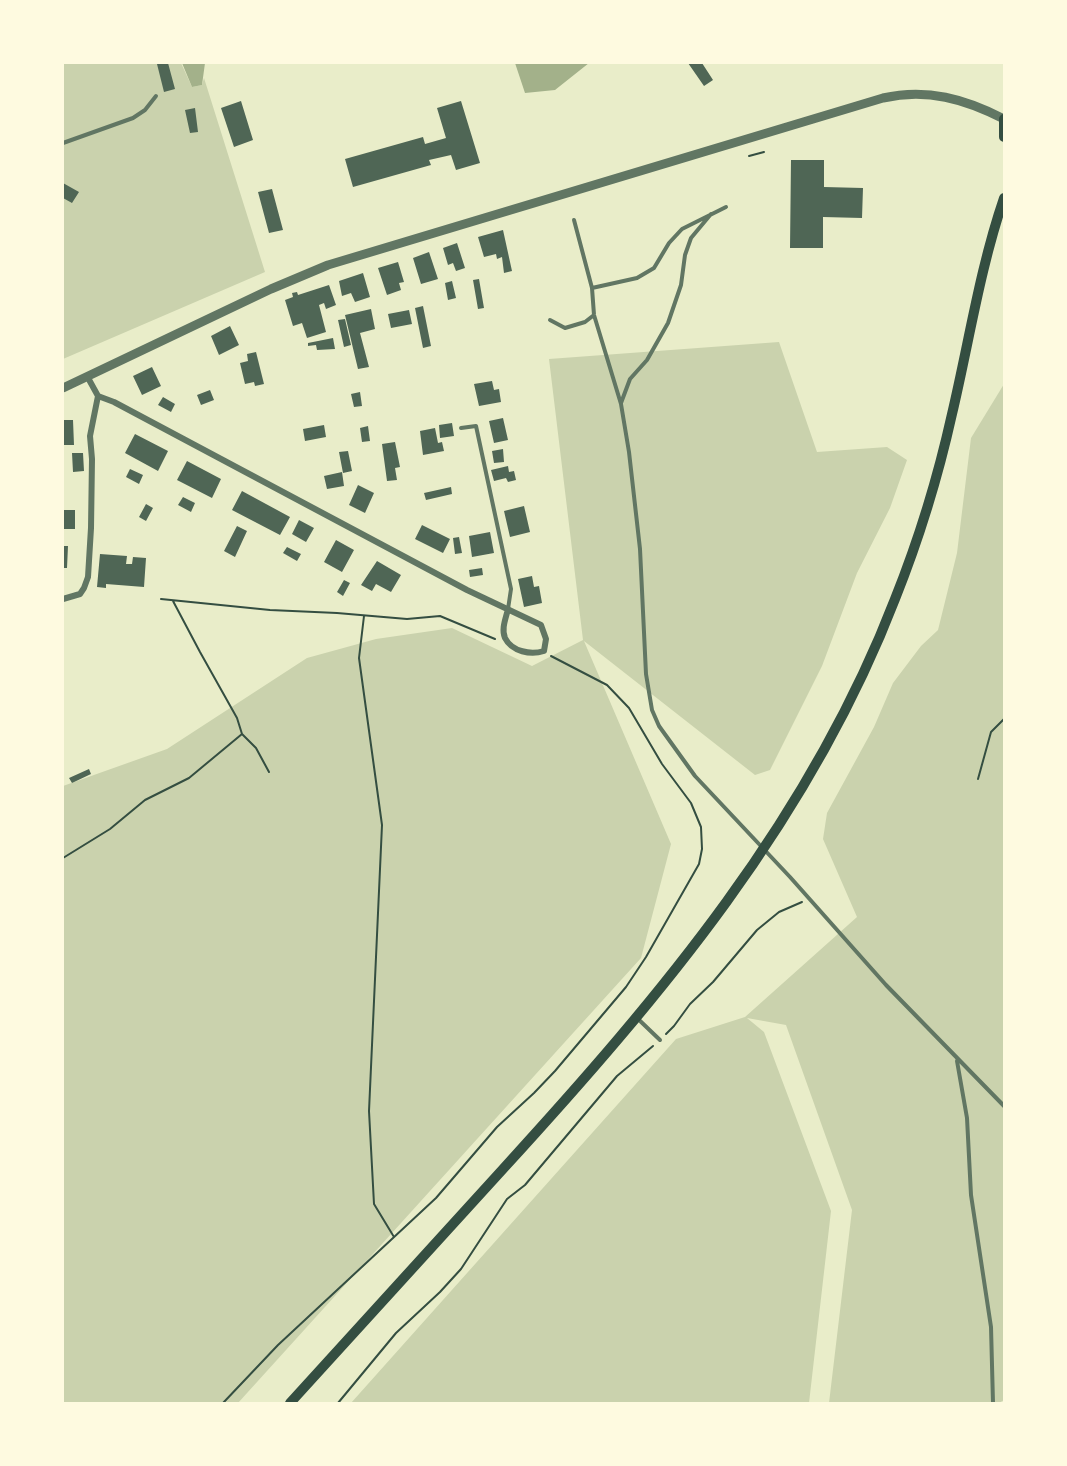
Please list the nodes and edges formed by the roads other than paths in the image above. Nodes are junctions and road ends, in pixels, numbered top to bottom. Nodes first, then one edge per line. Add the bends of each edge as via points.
1 (156, 96) dead end
2 (1004, 119) edge
3 (1004, 137) edge
4 (63, 143) edge
5 (1004, 198) edge
6 (726, 207) dead end
7 (711, 214) junction
8 (574, 220) dead end
9 (592, 288) junction
10 (594, 315) junction
11 (550, 320) dead end
12 (87, 376) junction
13 (63, 388) edge
14 (98, 396) junction
15 (621, 404) junction
16 (461, 428) dead end
17 (63, 599) edge
18 (508, 609) junction
19 (637, 1018) junction
20 (660, 1040) road end
21 (957, 1059) junction
22 (1004, 1106) edge
23 (290, 1403) edge
24 (993, 1403) edge

1 - 4 lane via 145,111 133,118
2 - 3 main road
2 - 12 street via 965,101 937,95 895,95 328,265
5 - 19 main road via 986,258 927,510 867,668 819,761 774,835 716,919
6 - 7 lane
7 - 9 lane via 682,229 654,268 637,278
7 - 15 lane via 691,238 668,322 647,360 630,379
8 - 9 lane
9 - 10 lane
10 - 11 lane via 565,328
10 - 15 lane
12 - 13 street
12 - 14 street
14 - 17 street via 90,436 92,528 88,577 80,594
14 - 18 street
15 - 21 lane via 635,493 646,674 659,726 683,762
16 - 18 lane via 476,426 511,589
18 - 18 street via 541,625 546,639 543,651 532,655 514,648 505,639
19 - 20 lane
19 - 23 main road
21 - 22 lane
21 - 24 lane via 967,1118 971,1195 991,1327

